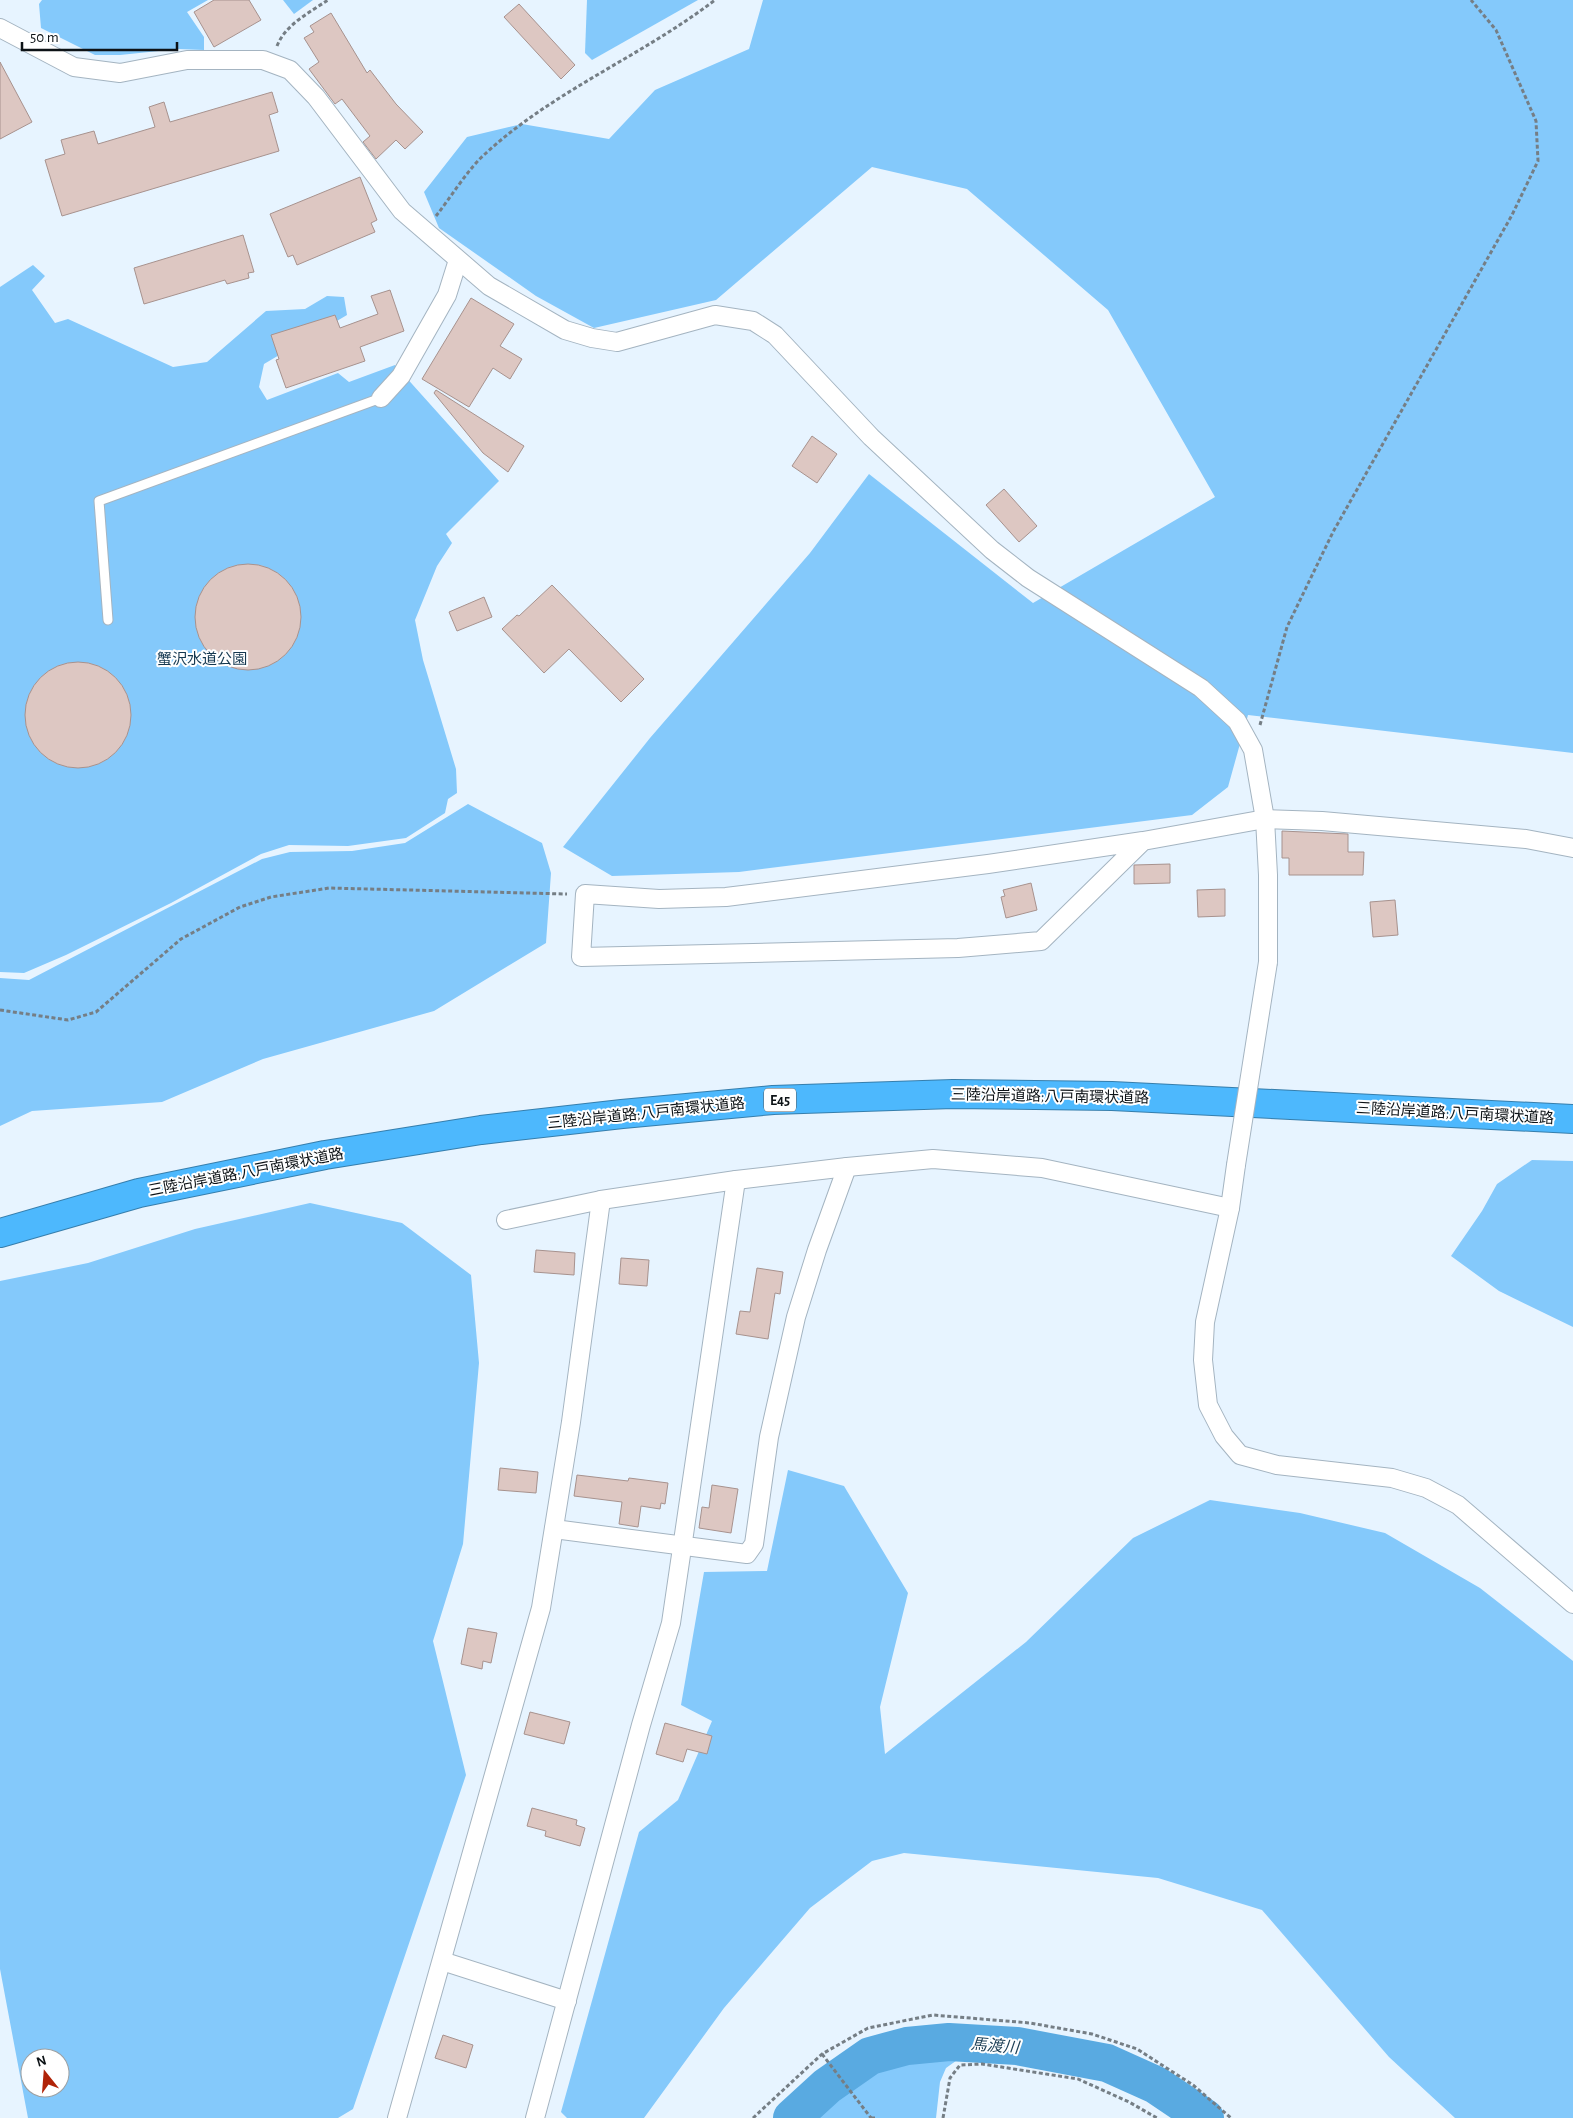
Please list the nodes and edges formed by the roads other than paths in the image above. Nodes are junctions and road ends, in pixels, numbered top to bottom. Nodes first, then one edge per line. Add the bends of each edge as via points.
1 (0, 28) edge
2 (458, 260) junction
3 (381, 398) joint
4 (108, 620) dead end
5 (1265, 819) junction
6 (1143, 841) junction
7 (1573, 848) edge
8 (1573, 1119) edge
9 (847, 1166) junction
10 (736, 1180) junction
11 (601, 1200) junction
12 (1230, 1208) junction
13 (506, 1220) dead end
14 (0, 1233) edge
15 (554, 1529) junction
16 (684, 1545) junction
17 (1573, 1604) edge
18 (442, 1961) junction
19 (567, 2001) junction
20 (397, 2118) edge
21 (535, 2118) edge

1 - 2 street via 74,67 120,73 187,60 263,60 290,70 316,97 402,211
2 - 3 street via 447,295 401,376
2 - 5 street via 489,286 565,330 592,338 617,342 715,315 753,321 775,335 871,437 992,550 1028,578 1201,688 1237,721 1253,750
3 - 4 lane via 99,501
5 - 6 street
5 - 7 street via 1526,839
5 - 12 street, bridge via 1268,962
6 - 6 street via 726,897 659,899 585,894 581,957 958,948 1040,941
8 - 14 highway, 三陸沿岸道路;八戸南環状道路 / E45 via 1112,1096 953,1094 773,1100 481,1130 324,1155 140,1193
9 - 10 street
9 - 12 street via 933,1159 1042,1168
9 - 16 street via 796,1317 769,1437 754,1544 747,1554
10 - 11 street
10 - 16 street
11 - 13 street
11 - 15 street
12 - 17 street via 1205,1322 1203,1360 1208,1405 1224,1436 1240,1455 1277,1465 1392,1478 1426,1488 1458,1505
15 - 16 street
15 - 18 street via 541,1608
16 - 19 street via 671,1623
18 - 19 street
18 - 20 street
19 - 21 street

